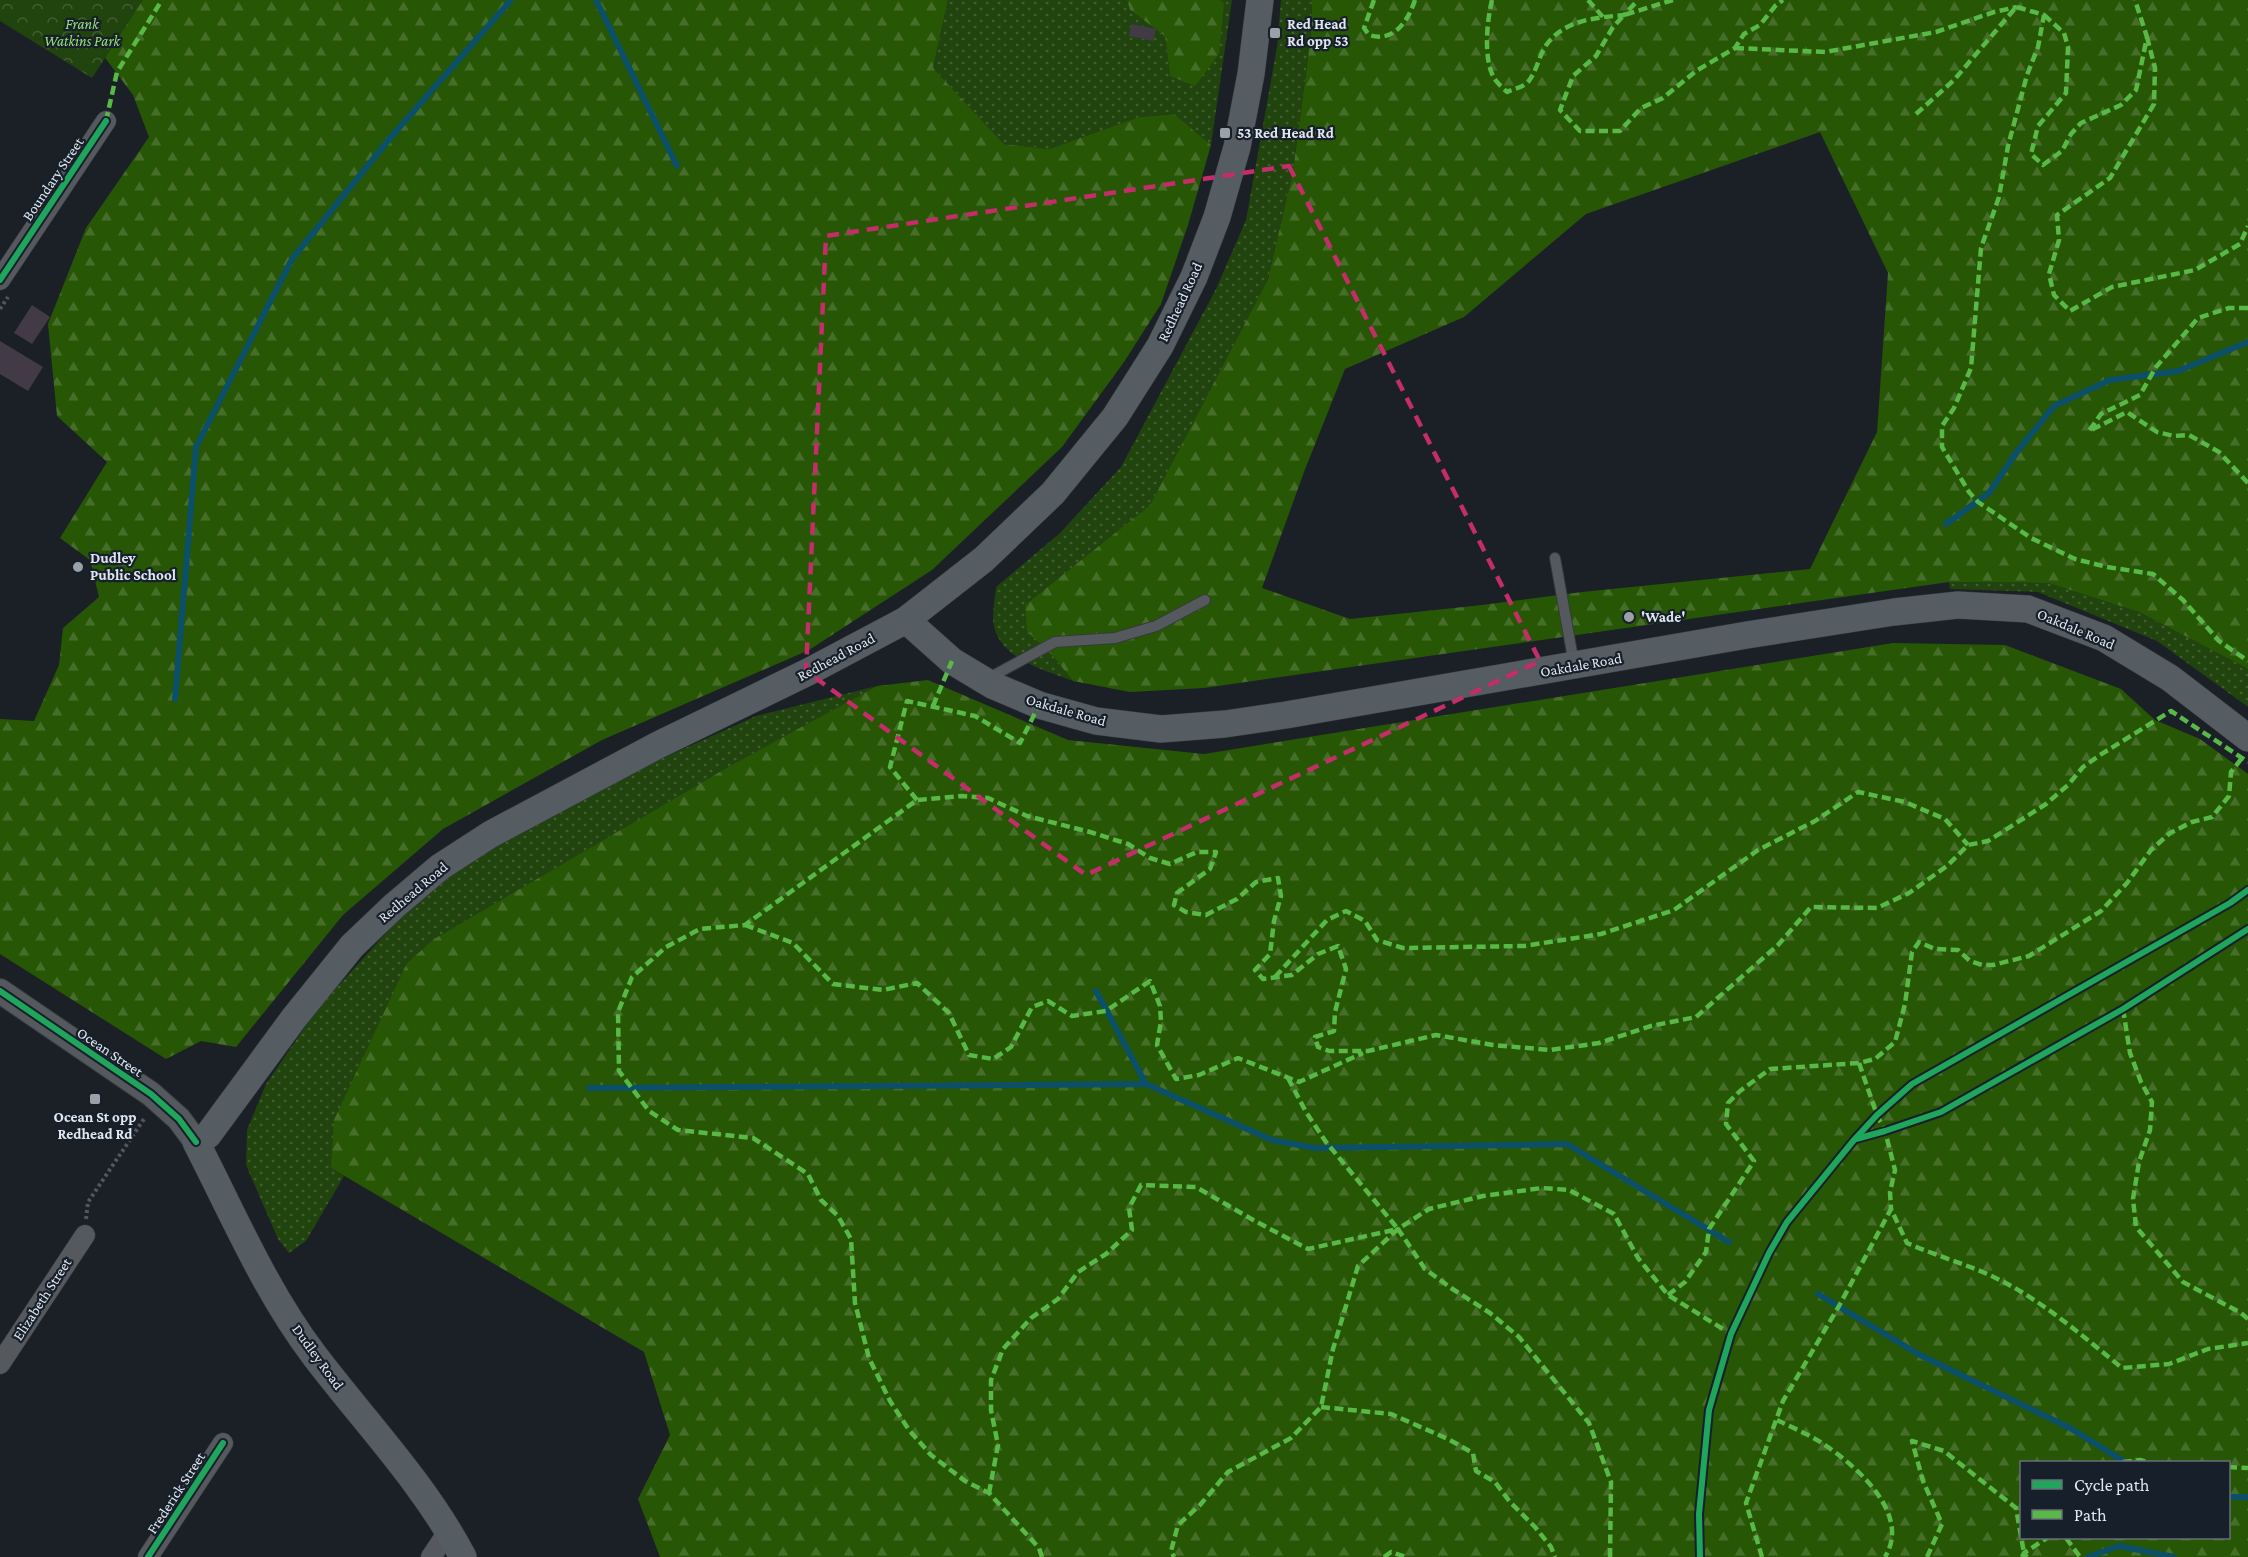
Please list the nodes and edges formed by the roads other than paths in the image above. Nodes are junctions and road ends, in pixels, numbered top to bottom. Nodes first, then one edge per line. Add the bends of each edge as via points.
1 (1260, 0) edge
2 (106, 121) dead end
3 (0, 280) edge
4 (1555, 558) dead end
5 (1205, 600) dead end
6 (906, 620) junction
7 (1574, 666) junction
8 (984, 680) junction
9 (2248, 738) edge
10 (0, 991) edge
11 (196, 1142) junction
12 (85, 1235) road end
13 (0, 1364) edge
14 (223, 1443) dead end
15 (449, 1530) junction
16 (148, 1557) edge
17 (431, 1557) edge
18 (463, 1557) edge

1 - 6 main road, Redhead Road via 1251,74 1229,177 1194,277 1160,346 1116,417 1053,493 984,559
2 - 3 street, Boundary Street
4 - 7 lane
5 - 8 lane via 1156,626 1115,638 1055,642
6 - 8 main road, Oakdale Road via 952,661
6 - 11 main road, Redhead Road via 647,750 491,834 440,867 352,946 207,1135
7 - 8 main road, Oakdale Road via 1286,715 1161,729 1039,705
7 - 9 main road, Oakdale Road via 1894,612 1959,605 2028,609 2104,638 2170,678
10 - 11 street, Ocean Street via 151,1094 179,1119
11 - 15 main road, Dudley Road via 276,1298 313,1353
12 - 13 street, Elizabeth Street
14 - 16 street, Frederick Street
15 - 17 street
15 - 18 main road, Dudley Road

